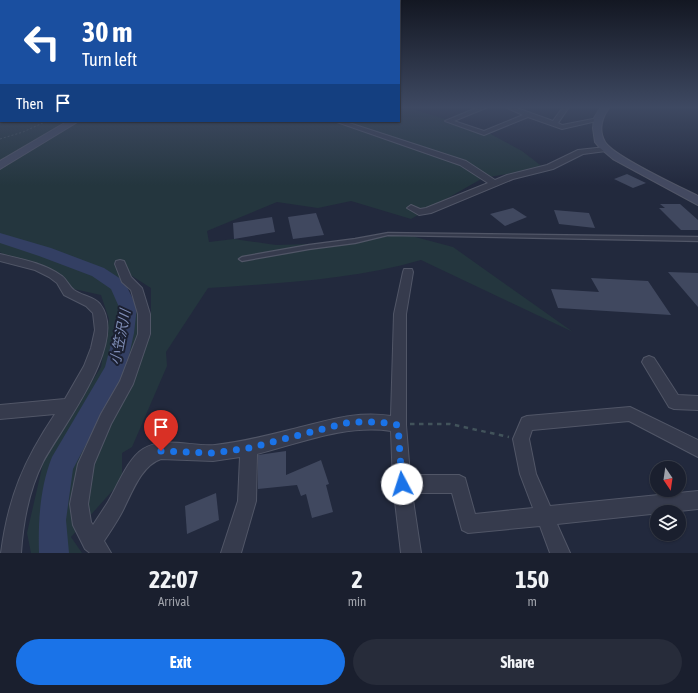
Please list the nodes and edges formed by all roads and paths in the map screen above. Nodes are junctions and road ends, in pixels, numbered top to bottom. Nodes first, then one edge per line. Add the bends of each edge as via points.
1 (20, 133) edge
2 (53, 133) edge
3 (372, 133) edge
4 (598, 133) edge
5 (0, 139) edge
6 (606, 149) junction
7 (0, 166) edge
8 (495, 184) junction
9 (698, 201) edge
10 (411, 208) dead end
11 (698, 239) edge
12 (0, 257) edge
13 (242, 259) dead end
14 (120, 264) dead end
15 (408, 272) dead end
16 (649, 362) dead end
17 (698, 403) edge
18 (68, 406) junction
19 (0, 412) edge
20 (398, 425) junction
21 (521, 439) junction
22 (249, 448) junction
23 (698, 449) edge
24 (402, 484) junction
25 (698, 500) edge
26 (545, 517) junction
27 (97, 547) edge
28 (11, 553) edge
29 (231, 553) edge
30 (411, 553) edge
31 (560, 553) edge

1 - 5 path
2 - 7 street
3 - 8 street via 463,163
4 - 6 street
6 - 8 street via 581,152 550,168 510,177
6 - 9 street
8 - 10 street via 428,211 419,212
11 - 13 lane via 388,234
12 - 18 street via 47,271 61,280 68,292 93,303 99,313 98,349 89,372
14 - 27 street via 126,279 136,288 144,314 144,334 126,384 106,419 86,464 79,504 82,526
15 - 20 street via 400,314
16 - 17 street via 674,402
18 - 19 street
18 - 28 street via 37,457 22,494 13,526
20 - 21 path via 450,424
20 - 22 street via 350,422
20 - 24 street
21 - 23 street via 527,423 630,414
21 - 26 street via 528,474
22 - 27 street via 213,453 161,451 148,455 133,473
22 - 29 street via 248,501
24 - 26 street via 459,484 468,524
24 - 30 street
25 - 26 street
26 - 31 street

